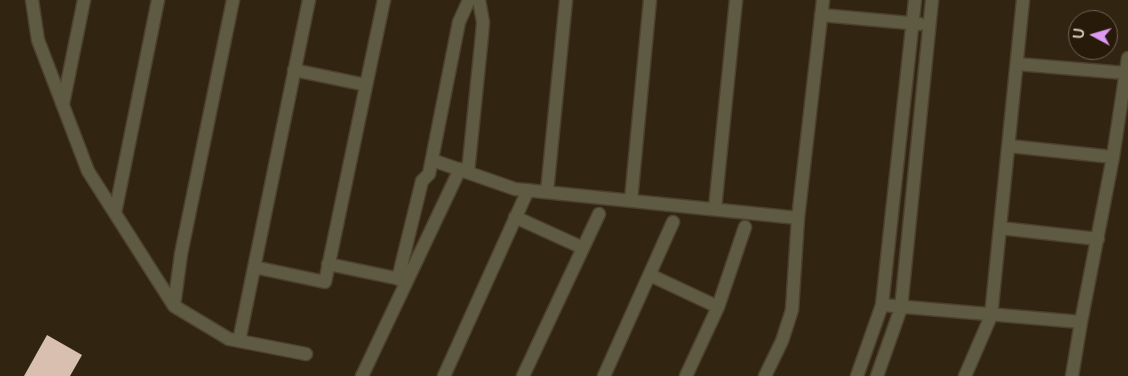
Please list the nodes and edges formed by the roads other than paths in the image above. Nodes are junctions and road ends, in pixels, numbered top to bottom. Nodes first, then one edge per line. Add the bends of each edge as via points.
1 (32, 0) edge
2 (84, 0) edge
3 (158, 0) edge
4 (233, 0) edge
5 (309, 0) edge
6 (384, 0) edge
7 (469, 0) edge
8 (479, 0) edge
9 (566, 0) edge
10 (650, 0) edge
11 (736, 0) edge
12 (823, 0) edge
13 (915, 0) edge
14 (932, 0) edge
15 (1023, 0) edge
16 (821, 15) junction
17 (912, 23) junction
18 (930, 25) junction
19 (1128, 58) edge
20 (1017, 64) junction
21 (294, 70) junction
22 (1126, 73) junction
23 (366, 86) junction
24 (63, 104) junction
25 (1009, 146) junction
26 (1113, 157) junction
27 (432, 160) junction
28 (464, 170) junction
29 (528, 190) junction
30 (547, 192) junction
31 (631, 200) junction
32 (715, 208) junction
33 (115, 213) junction
34 (599, 214) dead end
35 (515, 217) junction
36 (798, 218) junction
37 (673, 222) dead end
38 (745, 227) dead end
39 (1000, 228) junction
40 (1098, 240) junction
41 (583, 248) junction
42 (328, 264) junction
43 (254, 267) junction
44 (650, 275) junction
45 (403, 280) junction
46 (882, 305) junction
47 (174, 306) junction
48 (718, 307) junction
49 (901, 308) junction
50 (991, 316) junction
51 (1080, 322) junction
52 (239, 341) junction
53 (306, 354) dead end
54 (362, 376) edge
55 (444, 376) edge
56 (523, 376) edge
57 (604, 376) edge
58 (686, 376) edge
59 (765, 376) edge
60 (856, 376) edge
61 (877, 376) edge
62 (965, 376) edge
63 (1072, 376) edge

1 - 24 street via 38,40
2 - 24 street
3 - 33 street
4 - 47 street via 181,254
5 - 21 street
6 - 23 street
7 - 27 street via 460,22
8 - 28 street via 482,35
9 - 30 street
10 - 31 street
11 - 32 street
12 - 16 street
13 - 17 street
14 - 18 street
15 - 20 street
16 - 17 street
16 - 36 street
17 - 18 street
17 - 46 street
18 - 49 street
19 - 22 street
20 - 22 street
20 - 25 street
21 - 23 street
21 - 43 street
22 - 26 street
23 - 42 street
24 - 33 street via 88,171
25 - 26 street
25 - 39 street
26 - 40 street
27 - 28 street
27 - 45 street via 429,174 422,181
28 - 29 street
28 - 45 street
29 - 30 street
29 - 35 street
30 - 31 street
31 - 32 street
32 - 36 street
33 - 47 street
34 - 41 street
35 - 41 street
35 - 55 street
36 - 59 street via 792,310
37 - 44 street
38 - 48 street
39 - 40 street
39 - 50 street
40 - 51 street
41 - 56 street
42 - 43 street via 325,282
42 - 45 street
43 - 52 street
44 - 48 street
44 - 57 street
45 - 54 street
46 - 49 street
46 - 60 street
47 - 52 street via 229,339
48 - 58 street
49 - 50 street
49 - 61 street
50 - 51 street
50 - 62 street
51 - 63 street
52 - 53 street

